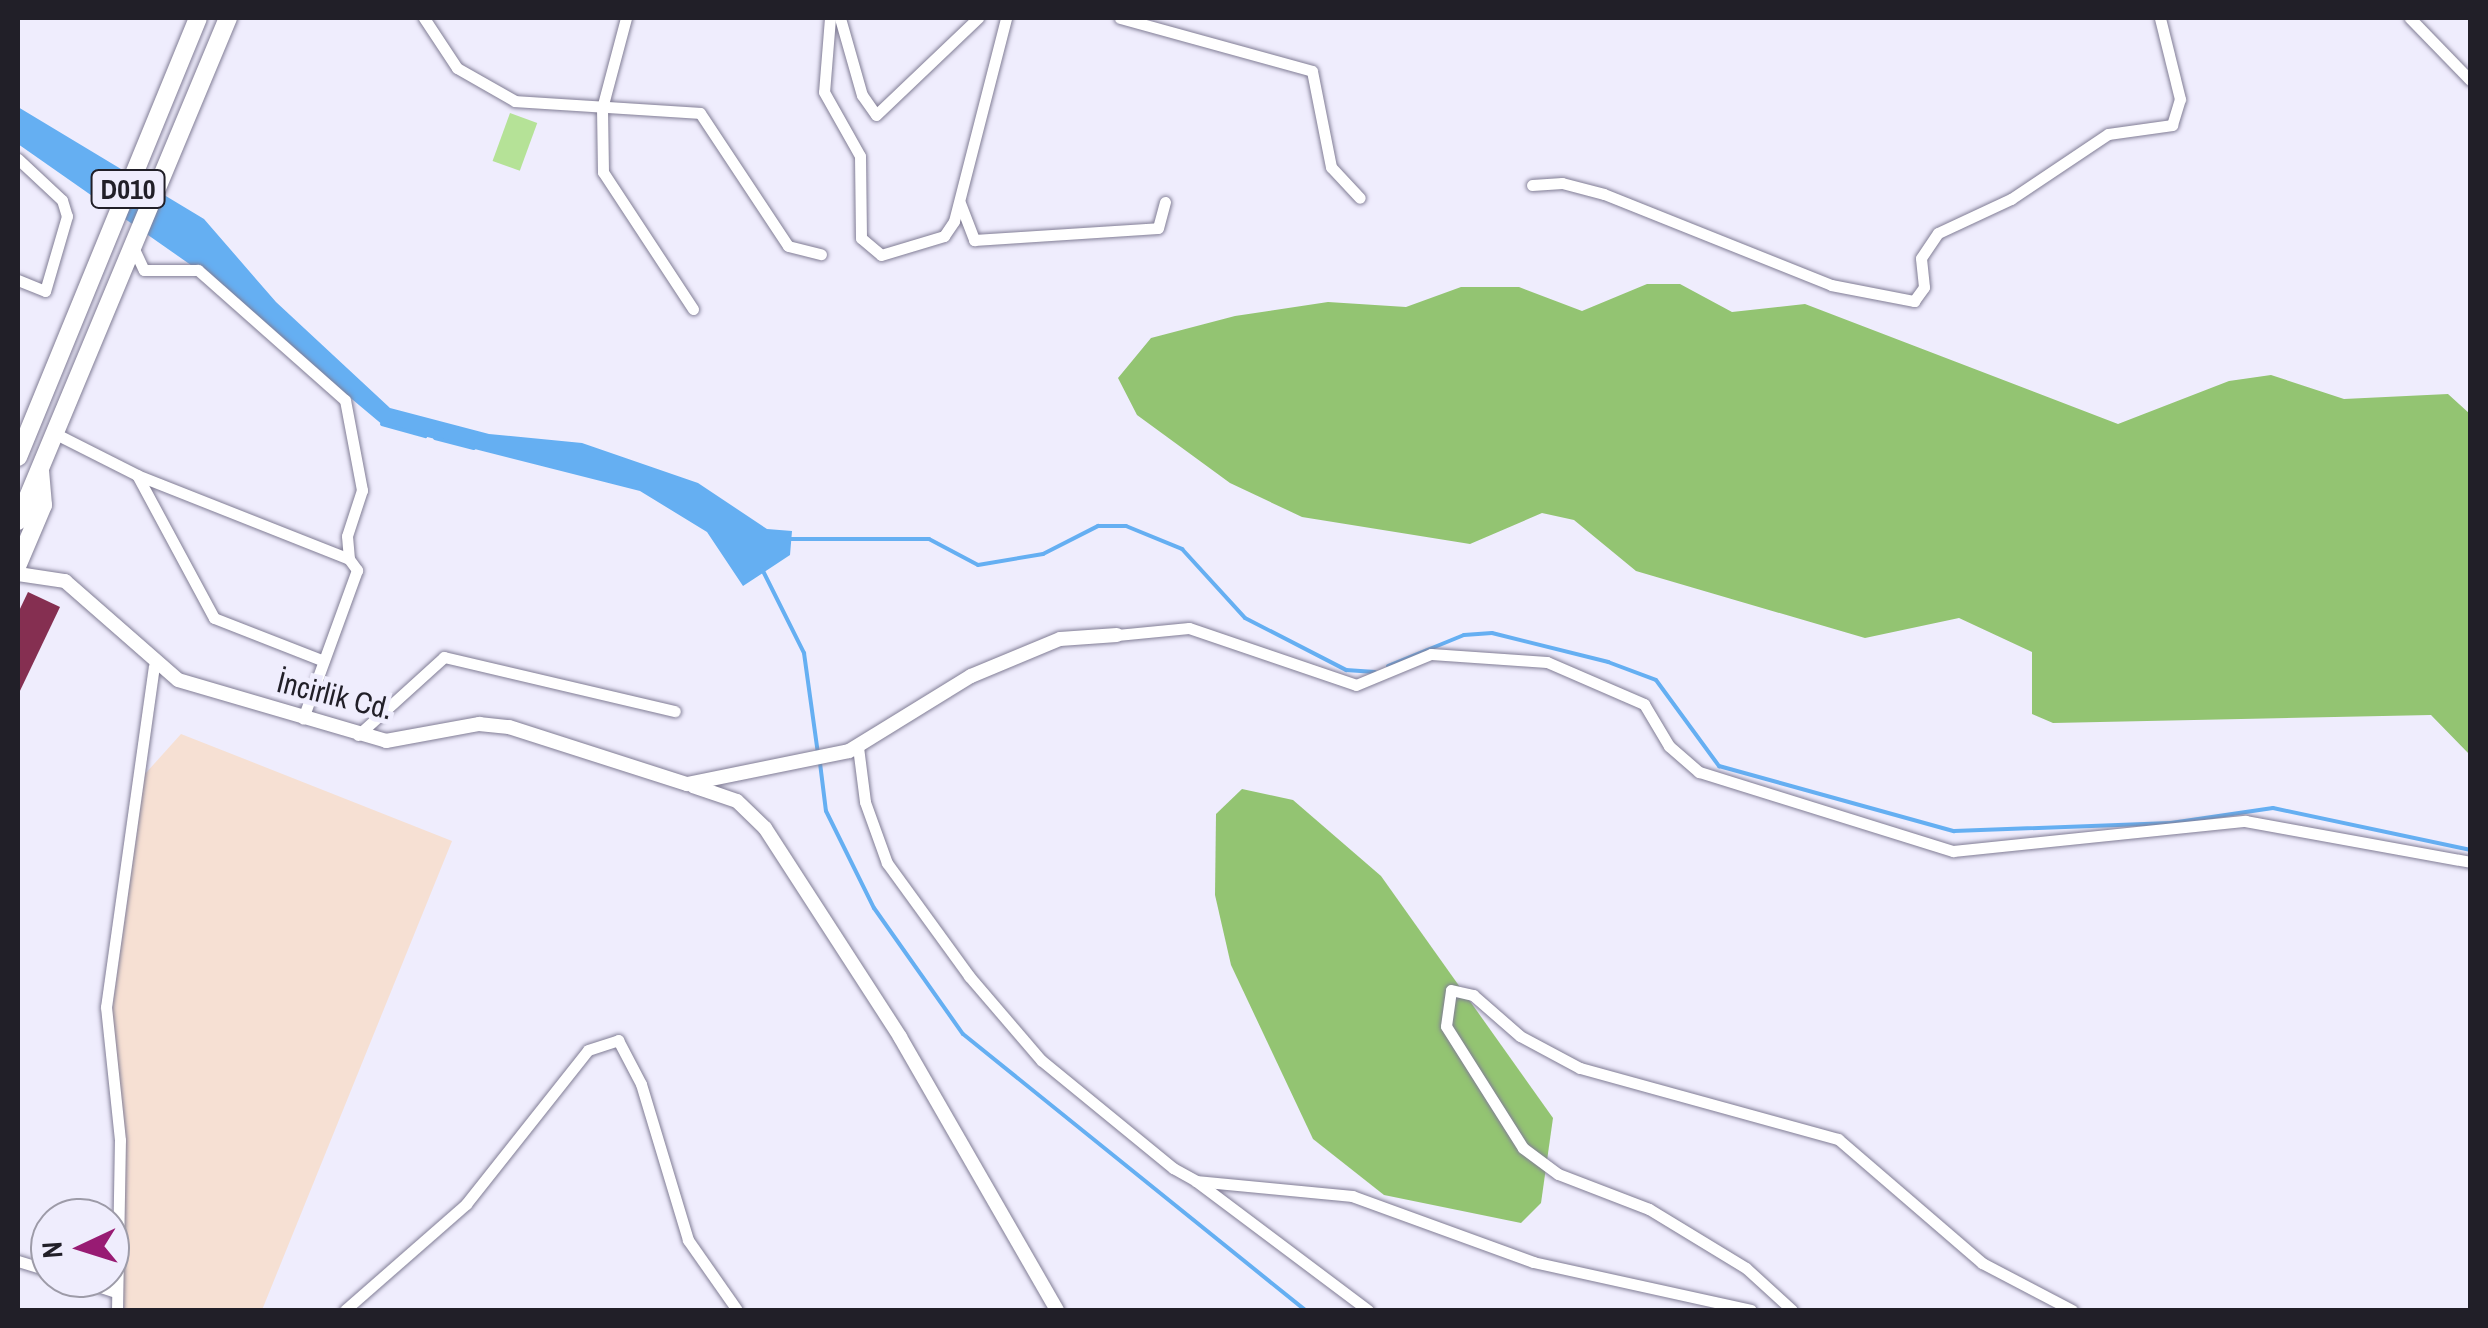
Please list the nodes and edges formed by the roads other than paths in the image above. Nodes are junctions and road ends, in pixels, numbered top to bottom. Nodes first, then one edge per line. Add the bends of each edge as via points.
1 (198, 18) edge
2 (228, 18) edge
3 (424, 18) edge
4 (626, 18) edge
5 (830, 18) edge
6 (840, 18) edge
7 (978, 18) edge
8 (1006, 18) edge
9 (1120, 18) edge
10 (2160, 18) edge
11 (2410, 18) edge
12 (2470, 80) edge
13 (602, 108) junction
14 (18, 159) edge
15 (1532, 185) dead end
16 (1360, 198) dead end
17 (1164, 202) dead end
18 (960, 204) junction
19 (134, 249) junction
20 (821, 254) dead end
21 (18, 280) edge
22 (693, 308) dead end
23 (44, 394) junction
24 (18, 428) edge
25 (56, 434) junction
26 (18, 457) edge
27 (40, 469) junction
28 (137, 475) junction
29 (18, 522) edge
30 (348, 559) junction
31 (18, 564) edge
32 (18, 574) edge
33 (1117, 635) joint
34 (321, 660) junction
35 (154, 666) junction
36 (674, 712) dead end
37 (303, 718) junction
38 (358, 735) junction
39 (853, 749) junction
40 (686, 784) junction
41 (2470, 862) edge
42 (1196, 1181) junction
43 (118, 1198) edge
44 (346, 1310) edge
45 (738, 1310) edge
46 (1057, 1310) edge
47 (1368, 1310) edge
48 (1751, 1310) edge
49 (1792, 1310) edge
50 (2072, 1310) edge

1 - 23 highway, D010
2 - 19 highway, D010
3 - 13 street via 458,68 494,93
4 - 13 street
5 - 18 street via 824,92 864,170 862,238 870,251 880,255 944,236
6 - 7 street via 862,96 876,114
8 - 18 street
9 - 16 street via 1312,71 1332,167
10 - 15 street via 2180,98 2172,125 2108,134 2011,199 1938,234 1921,258 1924,286 1914,301 1886,302 1831,285 1604,194 1562,182
11 - 12 street
13 - 20 street via 700,113 788,246
13 - 22 street via 603,172
14 - 21 street via 62,200 67,216 45,291
17 - 18 street via 1158,228 986,240 970,236
19 - 25 highway, D010
19 - 30 street via 144,270 198,270 345,400 362,490
23 - 24 highway
23 - 26 highway, D010
25 - 27 highway
25 - 28 street
27 - 29 highway
27 - 31 highway via 43,505
28 - 30 street
28 - 34 street via 214,618
30 - 34 street via 357,570
32 - 35 street, İncirlik Cd. via 65,581
33 - 39 street, İncirlik Cd. via 1060,639 971,676
33 - 41 street via 1189,628 1356,685 1431,654 1547,662 1644,704 1668,746 1698,772 1953,851 2244,822
34 - 37 street
35 - 37 street, İncirlik Cd.
35 - 43 street via 106,1007 120,1140
36 - 38 street via 444,657
37 - 38 street, İncirlik Cd.
38 - 40 street, İncirlik Cd. via 386,742 479,724 509,727
39 - 40 street, İncirlik Cd. via 789,768
39 - 42 street via 887,863 969,976 1041,1060
40 - 46 street via 737,801 765,828 900,1037
42 - 47 street
42 - 48 street via 1352,1196 1532,1262
44 - 45 street via 466,1204 588,1050 618,1040 641,1084 688,1240
49 - 50 street via 1746,1268 1650,1210 1558,1174 1523,1148 1446,1026 1451,990 1473,996 1520,1036 1580,1068 1838,1139 1982,1264

